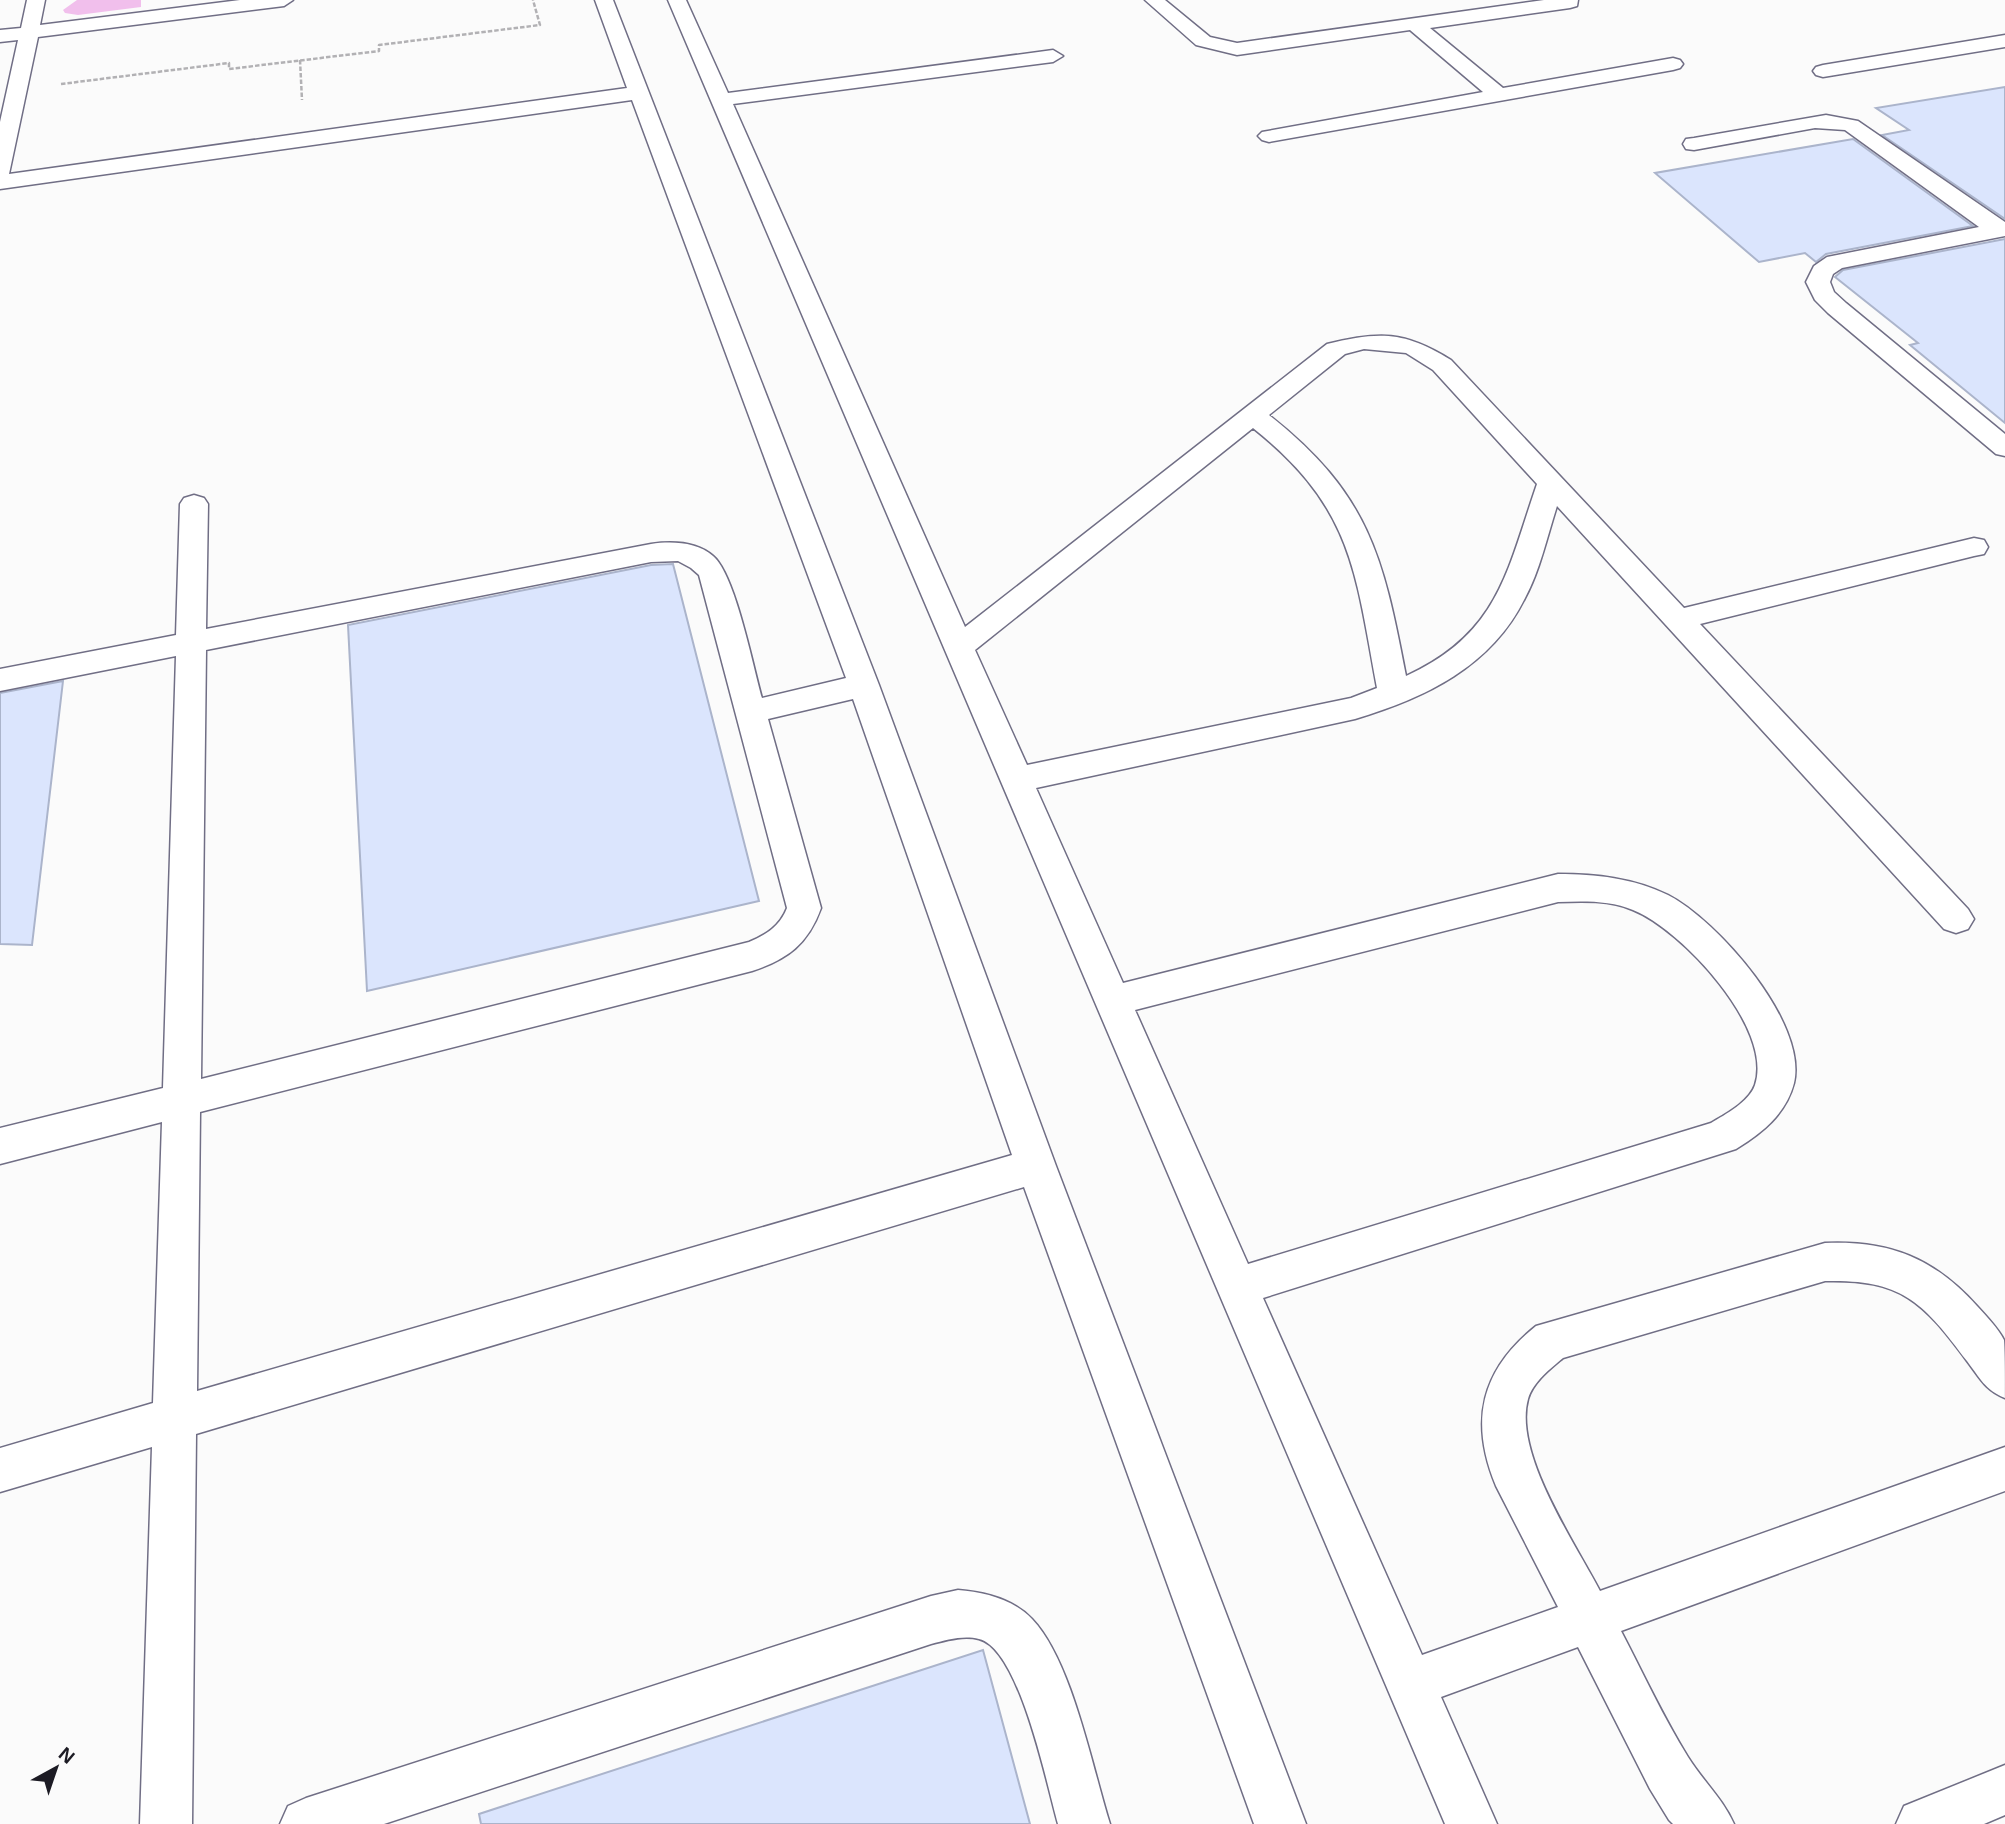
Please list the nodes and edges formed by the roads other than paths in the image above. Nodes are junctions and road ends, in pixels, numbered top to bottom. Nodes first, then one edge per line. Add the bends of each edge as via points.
1 (36, 0) edge
2 (284, 0) edge
3 (604, 0) edge
4 (677, 0) edge
5 (1154, 0) edge
6 (1570, 2) dead end
7 (1426, 7) dead end
8 (1441, 21) junction
9 (1415, 24) junction
10 (30, 32) junction
11 (0, 36) edge
12 (2005, 41) edge
13 (1053, 56) dead end
14 (1673, 64) dead end
15 (1823, 71) dead end
16 (638, 93) junction
17 (1499, 95) junction
18 (720, 100) junction
19 (1269, 136) dead end
20 (1694, 144) dead end
21 (0, 172) edge
22 (0, 182) edge
23 (2002, 230) edge
24 (1252, 414) junction
25 (2005, 448) edge
26 (1551, 484) junction
27 (194, 503) dead end
28 (1974, 547) dead end
29 (1679, 619) junction
30 (191, 643) junction
31 (958, 648) junction
32 (0, 680) edge
33 (864, 685) junction
34 (1394, 695) junction
35 (752, 712) junction
36 (1015, 780) junction
37 (1956, 919) dead end
38 (1111, 1001) junction
39 (182, 1100) junction
40 (0, 1146) edge
41 (1036, 1166) junction
42 (1236, 1287) junction
43 (2005, 1377) edge
44 (174, 1418) junction
45 (0, 1469) edge
46 (2005, 1469) edge
47 (1587, 1620) junction
48 (1410, 1684) junction
49 (2005, 1790) edge
50 (166, 1824) edge
51 (306, 1824) edge
52 (1084, 1824) edge
53 (1280, 1824) edge
54 (1471, 1824) edge
55 (1708, 1824) edge
56 (1922, 1824) edge

1 - 10 lane
2 - 10 lane
3 - 16 lane
4 - 18 lane
5 - 9 lane via 1203,41 1224,48
6 - 8 lane
7 - 8 lane
8 - 9 lane
9 - 17 lane
10 - 11 lane
10 - 21 lane
12 - 15 lane
13 - 18 lane
14 - 17 lane
16 - 22 lane
16 - 33 lane
17 - 19 lane
18 - 31 lane
20 - 23 lane via 1815,122 1851,125
23 - 25 lane via 1835,262 1822,271 1818,282 1823,295 1837,308
24 - 26 lane via 1335,349 1364,342 1398,344 1415,348 1442,365
24 - 31 lane
24 - 34 lane via 1308,463 1347,516 1368,571
26 - 29 lane
26 - 34 lane via 1499,619 1460,659
27 - 30 lane
28 - 29 lane
29 - 37 lane
30 - 32 lane
30 - 35 lane via 668,550 698,557 708,565
30 - 39 lane
31 - 36 lane
33 - 35 lane
33 - 41 lane
34 - 36 lane via 1355,708
35 - 39 lane via 804,908 788,938 771,949
36 - 38 lane
38 - 42 lane
38 - 42 lane via 1558,888 1590,887 1623,892 1686,924 1750,998 1771,1033 1777,1060 1775,1084 1764,1107 1747,1125 1722,1137
39 - 40 lane
39 - 44 lane
41 - 44 lane
41 - 53 lane
42 - 48 lane
43 - 47 lane via 1955,1310 1931,1287 1903,1271 1849,1259 1551,1341 1527,1358 1511,1382 1503,1409 1504,1440 1512,1470
44 - 45 lane
44 - 50 lane
46 - 47 lane
47 - 48 lane
47 - 55 lane via 1668,1771 1687,1802
48 - 54 lane
49 - 56 lane
51 - 52 lane via 959,1614 986,1618 1010,1632 1031,1655

